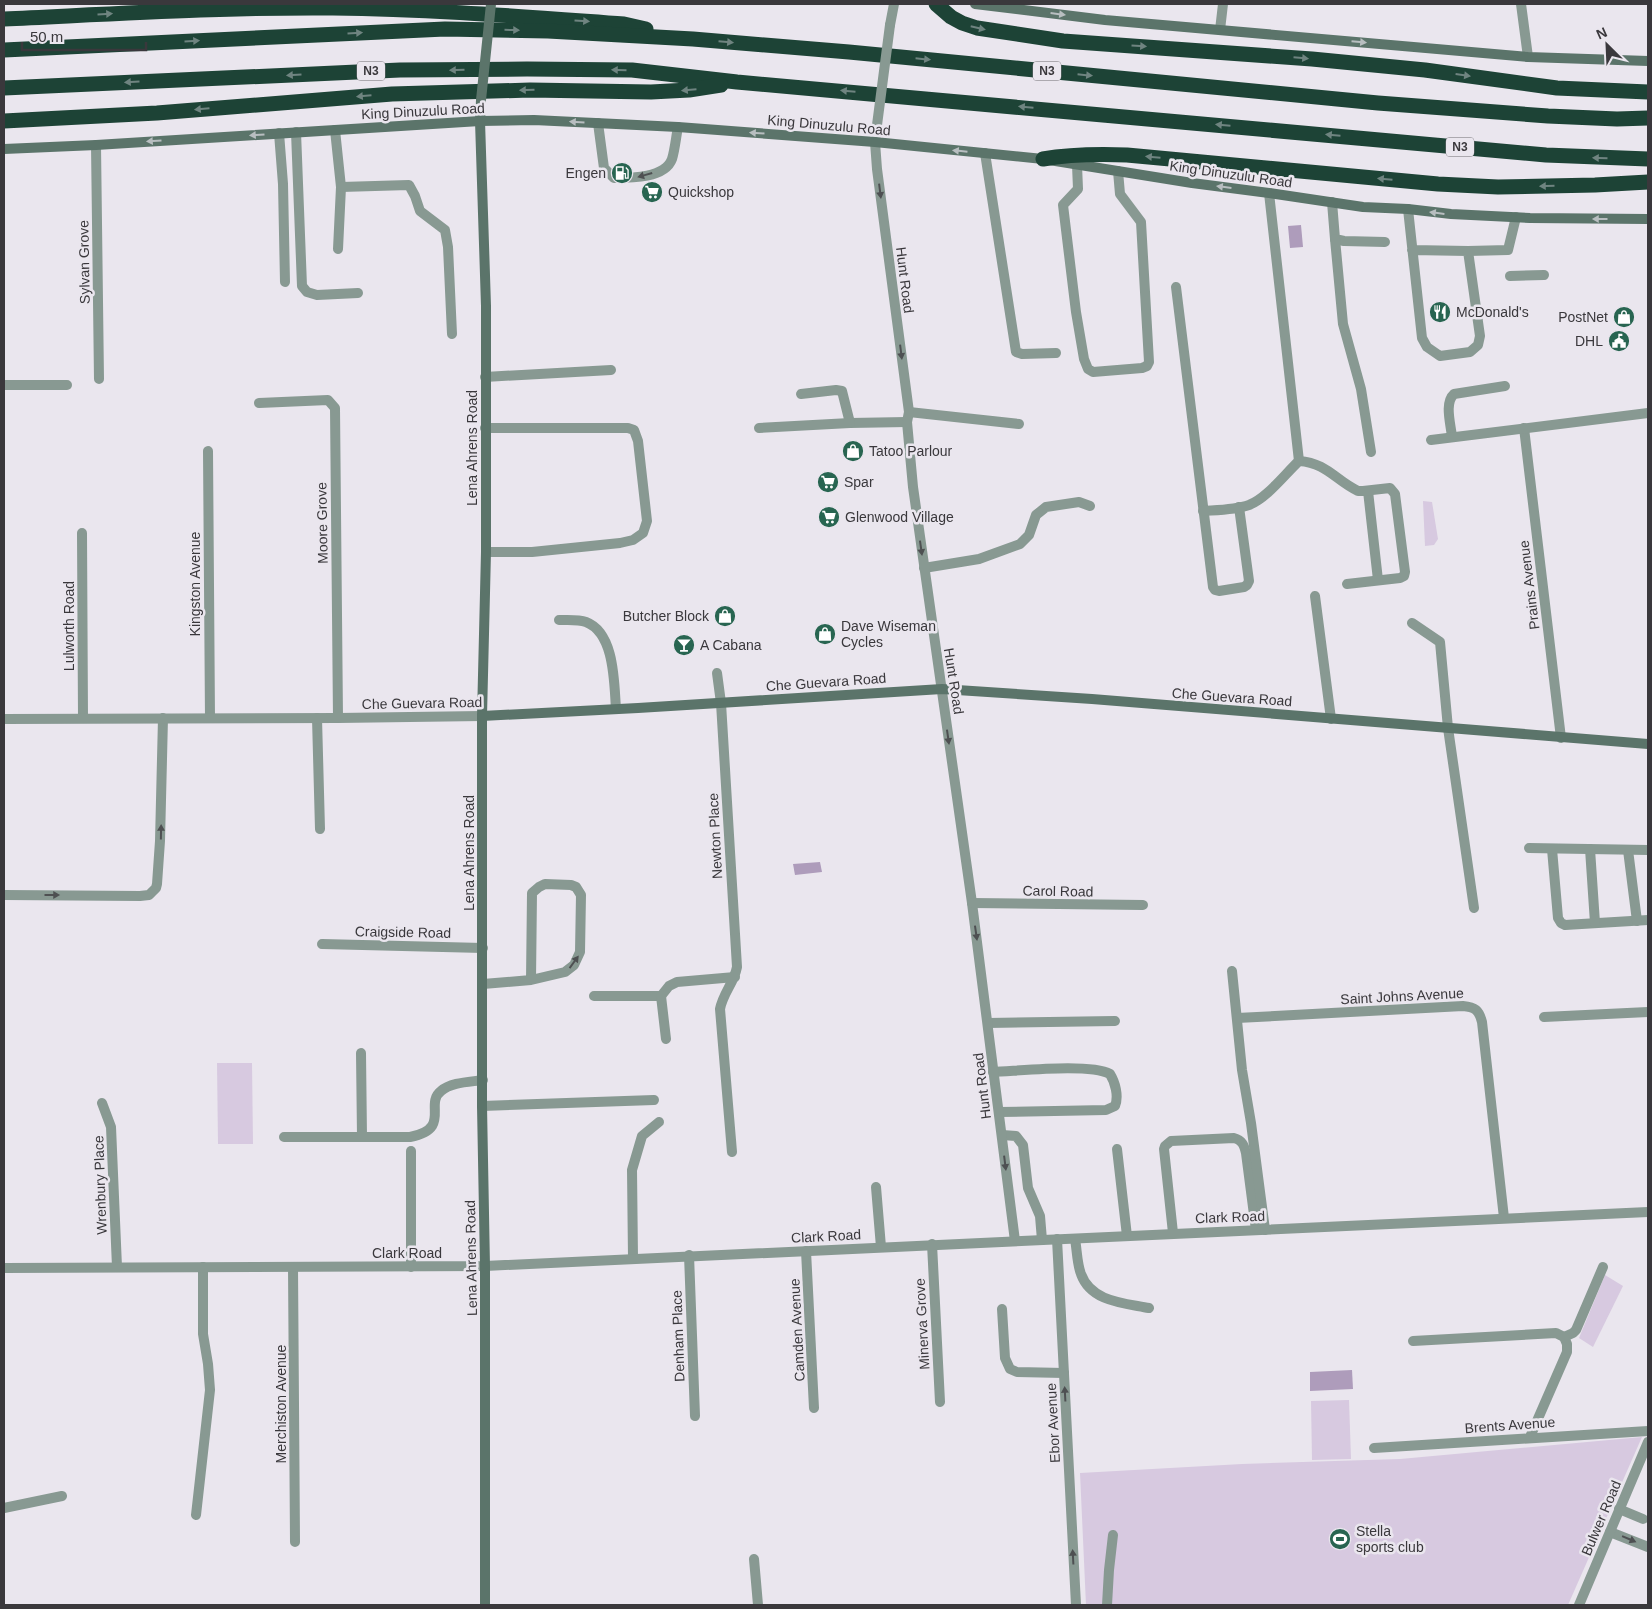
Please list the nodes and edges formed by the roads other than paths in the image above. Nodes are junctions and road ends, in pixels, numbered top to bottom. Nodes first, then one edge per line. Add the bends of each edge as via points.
1 (491, 4) edge
2 (894, 4) edge
3 (936, 4) edge
4 (974, 4) edge
5 (1223, 4) edge
6 (1521, 4) edge
7 (4, 19) edge
8 (1220, 30) junction
9 (693, 39) junction
10 (4, 50) edge
11 (1528, 57) junction
12 (1648, 61) edge
13 (737, 82) junction
14 (4, 88) edge
15 (1648, 92) edge
16 (1648, 118) edge
17 (4, 121) edge
18 (480, 121) junction
19 (598, 123) junction
20 (678, 127) junction
21 (335, 130) junction
22 (296, 132) junction
23 (279, 133) junction
24 (875, 142) junction
25 (96, 145) junction
26 (4, 149) edge
27 (985, 153) junction
28 (1043, 159) junction
29 (1648, 159) edge
30 (1077, 165) junction
31 (1118, 172) junction
32 (1648, 182) edge
33 (341, 187) junction
34 (1269, 193) junction
35 (1332, 202) junction
36 (1408, 209) junction
37 (1516, 217) junction
38 (1648, 219) edge
39 (1335, 240) junction
40 (1385, 242) dead end
41 (338, 250) dead end
42 (1412, 250) junction
43 (1468, 251) junction
44 (1544, 275) dead end
45 (1510, 276) dead end
46 (285, 282) dead end
47 (1176, 287) dead end
48 (358, 293) dead end
49 (452, 334) dead end
50 (1056, 353) dead end
51 (611, 370) dead end
52 (485, 377) junction
53 (99, 379) dead end
54 (4, 385) edge
55 (67, 385) dead end
56 (1505, 386) dead end
57 (801, 394) dead end
58 (259, 403) dead end
59 (1648, 413) edge
60 (908, 417) junction
61 (850, 423) junction
62 (1020, 424) dead end
63 (485, 428) junction
64 (759, 428) dead end
65 (1524, 428) junction
66 (1452, 437) junction
67 (1431, 440) dead end
68 (208, 450) dead end
69 (1371, 452) dead end
70 (1299, 461) junction
71 (1368, 491) junction
72 (1090, 506) dead end
73 (1239, 507) junction
74 (1203, 512) junction
75 (82, 533) dead end
76 (486, 552) junction
77 (924, 568) junction
78 (1378, 580) junction
79 (1347, 584) dead end
80 (1315, 596) dead end
81 (559, 620) dead end
82 (1412, 623) dead end
83 (718, 673) dead end
84 (942, 689) junction
85 (721, 703) junction
86 (616, 709) junction
87 (482, 716) junction
88 (83, 718) junction
89 (163, 718) junction
90 (210, 718) junction
91 (317, 718) junction
92 (338, 718) junction
93 (4, 719) edge
94 (1331, 719) junction
95 (1448, 728) junction
96 (1561, 738) junction
97 (1648, 744) edge
98 (320, 829) dead end
99 (1529, 848) dead end
100 (1552, 849) junction
101 (1590, 849) junction
102 (1628, 850) junction
103 (1648, 850) edge
104 (4, 895) edge
105 (972, 904) junction
106 (1143, 905) dead end
107 (1474, 908) dead end
108 (1637, 920) junction
109 (1648, 920) edge
110 (1595, 923) junction
111 (322, 944) dead end
112 (483, 948) junction
113 (1232, 971) dead end
114 (736, 972) junction
115 (531, 980) junction
116 (483, 984) junction
117 (594, 996) dead end
118 (661, 996) junction
119 (1648, 1012) edge
120 (1544, 1017) dead end
121 (1237, 1018) junction
122 (1115, 1021) dead end
123 (988, 1023) junction
124 (666, 1039) dead end
125 (361, 1054) dead end
126 (994, 1072) junction
127 (483, 1080) junction
128 (654, 1100) dead end
129 (102, 1104) dead end
130 (482, 1106) junction
131 (999, 1112) junction
132 (658, 1122) dead end
133 (1002, 1135) junction
134 (284, 1137) dead end
135 (362, 1137) junction
136 (1117, 1149) dead end
137 (411, 1150) dead end
138 (732, 1152) dead end
139 (876, 1188) dead end
140 (1648, 1212) edge
141 (1504, 1218) junction
142 (1261, 1230) junction
143 (1173, 1233) junction
144 (1127, 1236) junction
145 (1057, 1239) junction
146 (1075, 1239) junction
147 (1042, 1240) junction
148 (1015, 1241) junction
149 (932, 1244) junction
150 (882, 1247) junction
151 (806, 1251) junction
152 (689, 1255) junction
153 (633, 1258) junction
154 (485, 1266) junction
155 (204, 1267) junction
156 (293, 1267) junction
157 (411, 1267) junction
158 (1603, 1267) dead end
159 (4, 1268) edge
160 (117, 1268) junction
161 (1149, 1308) dead end
162 (1002, 1309) dead end
163 (1564, 1336) junction
164 (1414, 1341) dead end
165 (1064, 1373) junction
166 (940, 1402) dead end
167 (814, 1408) dead end
168 (695, 1416) dead end
169 (1648, 1431) edge
170 (1530, 1437) junction
171 (1648, 1442) edge
172 (1374, 1448) dead end
173 (62, 1496) dead end
174 (4, 1508) edge
175 (1619, 1509) junction
176 (196, 1514) dead end
177 (1643, 1519) dead end
178 (1610, 1532) junction
179 (1113, 1535) dead end
180 (295, 1542) dead end
181 (1648, 1547) edge
182 (754, 1559) dead end
183 (485, 1605) edge
184 (758, 1605) edge
185 (1076, 1605) edge
186 (1108, 1605) edge
187 (1579, 1605) edge

1 - 18 main road, Lena Ahrens Road, bridge
2 - 24 street, Hunt Road, bridge
3 -> 15 highway via 951,17 977,28 1063,40 1425,70 1557,88
4 -> 8 main road
5 - 8 street
6 - 11 street
7 -> 9 highway via 263,8 421,10 624,24
8 -> 11 main road
10 -> 9 highway, N3 via 445,29
9 -> 16 highway, N3 via 1378,103 1548,116
11 - 12 main road
13 -> 14 highway, N3 via 632,70 400,70
13 -> 17 highway via 651,92 530,90 392,94 157,113
29 -> 13 highway, N3 via 1546,155
19 -> 18 main road, King Dinuzulu Road
18 - 21 main road, King Dinuzulu Road
18 - 52 main road, Lena Ahrens Road via 485,241
19 - 20 main road, King Dinuzulu Road
20 -> 19 street via 672,160 664,170 636,178 614,178 604,168
24 -> 20 main road, King Dinuzulu Road
21 - 22 main road, King Dinuzulu Road
21 - 33 street
22 - 23 main road, King Dinuzulu Road
22 - 48 street via 302,286 306,292 316,295
23 -> 25 main road, King Dinuzulu Road
23 - 46 street
27 -> 24 main road, King Dinuzulu Road
24 -> 60 street, Hunt Road
25 - 26 main road, King Dinuzulu Road
25 - 53 street, Sylvan Grove
27 - 28 main road, King Dinuzulu Road
27 - 50 street via 1016,352
28 - 30 main road, King Dinuzulu Road
32 -> 28 highway via 1498,187 1127,155 1067,155
30 - 31 main road, King Dinuzulu Road
30 - 31 street via 1078,189 1063,206 1084,359 1093,372 1142,368 1148,364 1141,222 1120,194
34 -> 31 main road, King Dinuzulu Road
33 - 41 street
33 - 49 street via 409,185 420,211 445,230
34 - 35 main road, King Dinuzulu Road
34 - 70 street
35 - 36 main road, King Dinuzulu Road
35 - 39 street
37 -> 36 main road, King Dinuzulu Road
36 - 42 street
38 -> 37 main road, King Dinuzulu Road
37 - 43 street via 1508,250
39 - 40 street
39 - 69 street via 1343,324 1361,389
42 - 43 street
42 - 43 street via 1422,338 1427,347 1440,356 1470,352 1478,345 1479,327
44 - 45 street
47 - 74 street
51 - 52 street
52 - 63 main road, Lena Ahrens Road
54 - 55 street
56 - 66 street via 1454,394 1449,411
57 - 61 street via 842,392
58 - 92 street, Moore Grove via 328,400 335,408
59 - 65 street
60 - 61 street
60 - 62 street
60 -> 77 street, Hunt Road via 912,487
61 - 64 street
63 - 76 main road, Lena Ahrens Road
63 - 76 street via 634,430 647,521 643,534 628,542 532,552
65 - 66 street
65 - 96 street, Prains Avenue
66 - 67 street
68 - 90 street, Kingston Avenue
70 - 71 street via 1320,465 1353,488
70 - 73 street via 1262,497 1248,506
71 - 78 street
71 - 78 street via 1390,488 1395,494 1406,572 1400,578
72 - 77 street via 1079,502 1046,507 1036,515 1029,536 1020,544 979,560
73 - 74 street
73 - 74 street via 1249,581 1244,587 1219,591 1213,587
75 - 88 street, Lulworth Road
76 - 87 main road, Lena Ahrens Road
77 - 84 street, Hunt Road
78 - 79 street
80 - 94 street
81 - 86 street via 584,621 602,634 611,660
82 - 95 street via 1440,642
83 - 85 street, Newton Place
84 - 85 main road, Che Guevara Road
84 - 94 main road, Che Guevara Road
84 -> 105 street, Hunt Road
85 - 86 main road, Che Guevara Road
85 - 114 street, Newton Place
86 - 87 main road, Che Guevara Road
87 - 92 street, Che Guevara Road
87 - 112 main road, Lena Ahrens Road
88 - 89 street, Che Guevara Road
88 - 93 street, Che Guevara Road
89 - 90 street, Che Guevara Road
104 -> 89 street via 140,896 153,892 157,884 160,841
90 - 91 street, Che Guevara Road
91 - 92 street, Che Guevara Road
91 - 98 street
94 - 95 main road, Che Guevara Road
95 - 96 main road, Che Guevara Road
95 - 107 street
96 - 97 main road, Che Guevara Road
99 - 100 street
100 - 101 street
100 - 110 street via 1558,918 1565,924
101 - 102 street
101 - 110 street
102 - 103 street
102 - 108 street
105 - 106 street, Carol Road
105 -> 123 street, Hunt Road
108 - 109 street
108 - 110 street
111 - 112 street, Craigside Road
112 - 116 main road, Lena Ahrens Road
113 - 121 street
114 - 118 street via 677,982
114 - 138 street via 722,998 720,1009
115 -> 115 street via 565,972 578,958 581,895 576,887 545,884 532,894
115 - 116 street
116 - 127 main road, Lena Ahrens Road
117 - 118 street
118 - 124 street
119 - 120 street
121 - 141 street, Saint Johns Avenue via 1472,1006 1482,1022
121 - 142 street
122 - 123 street
123 - 126 street, Hunt Road
125 - 135 street
126 - 131 street, Hunt Road
126 - 131 street via 1103,1070 1110,1074 1117,1101 1115,1106 1106,1110
127 - 130 main road, Lena Ahrens Road
127 - 135 street via 441,1090 437,1095 430,1131 420,1136
128 - 130 street
129 - 160 street, Wrenbury Place via 111,1127
130 - 154 main road, Lena Ahrens Road
131 - 133 street, Hunt Road
132 - 153 street via 642,1136 632,1170
133 - 147 street via 1016,1136 1022,1145 1028,1188 1040,1216
133 -> 148 street, Hunt Road
134 - 135 street
136 - 144 street
137 - 157 street
139 - 150 street
140 - 141 street, Clark Road
141 - 142 street, Clark Road
142 - 143 street, Clark Road
142 - 143 street via 1244,1144 1234,1138 1171,1141 1165,1146
143 - 144 street, Clark Road
144 - 146 street, Clark Road
145 - 146 street, Clark Road
145 - 147 street, Clark Road
145 - 165 street, Ebor Avenue
146 - 161 street via 1080,1274 1102,1298
147 - 148 street, Clark Road
148 - 149 street, Clark Road
149 - 150 street, Clark Road
149 - 166 street, Minerva Grove
150 - 151 street, Clark Road
151 - 152 street, Clark Road
151 - 167 street, Camden Avenue
152 - 153 street, Clark Road
152 - 168 street, Denham Place
153 - 154 street, Clark Road
154 - 157 street, Clark Road
154 - 183 main road, Lena Ahrens Road
155 - 156 street, Clark Road
155 - 160 street, Clark Road
155 - 176 street via 203,1334 210,1390
156 - 157 street, Clark Road
156 - 180 street, Merchiston Avenue
158 - 163 street via 1576,1330
159 - 160 street, Clark Road
162 - 165 street via 1005,1358 1010,1369
163 - 164 street
163 - 170 street via 1567,1352
185 -> 165 street, Ebor Avenue
169 - 170 street, Brents Avenue
170 - 172 street, Brents Avenue
171 - 175 street, Bulwer Road
173 - 174 street
175 - 177 street
175 - 178 street, Bulwer Road
178 -> 181 street
178 - 187 street, Bulwer Road
179 - 186 street
182 - 184 street

